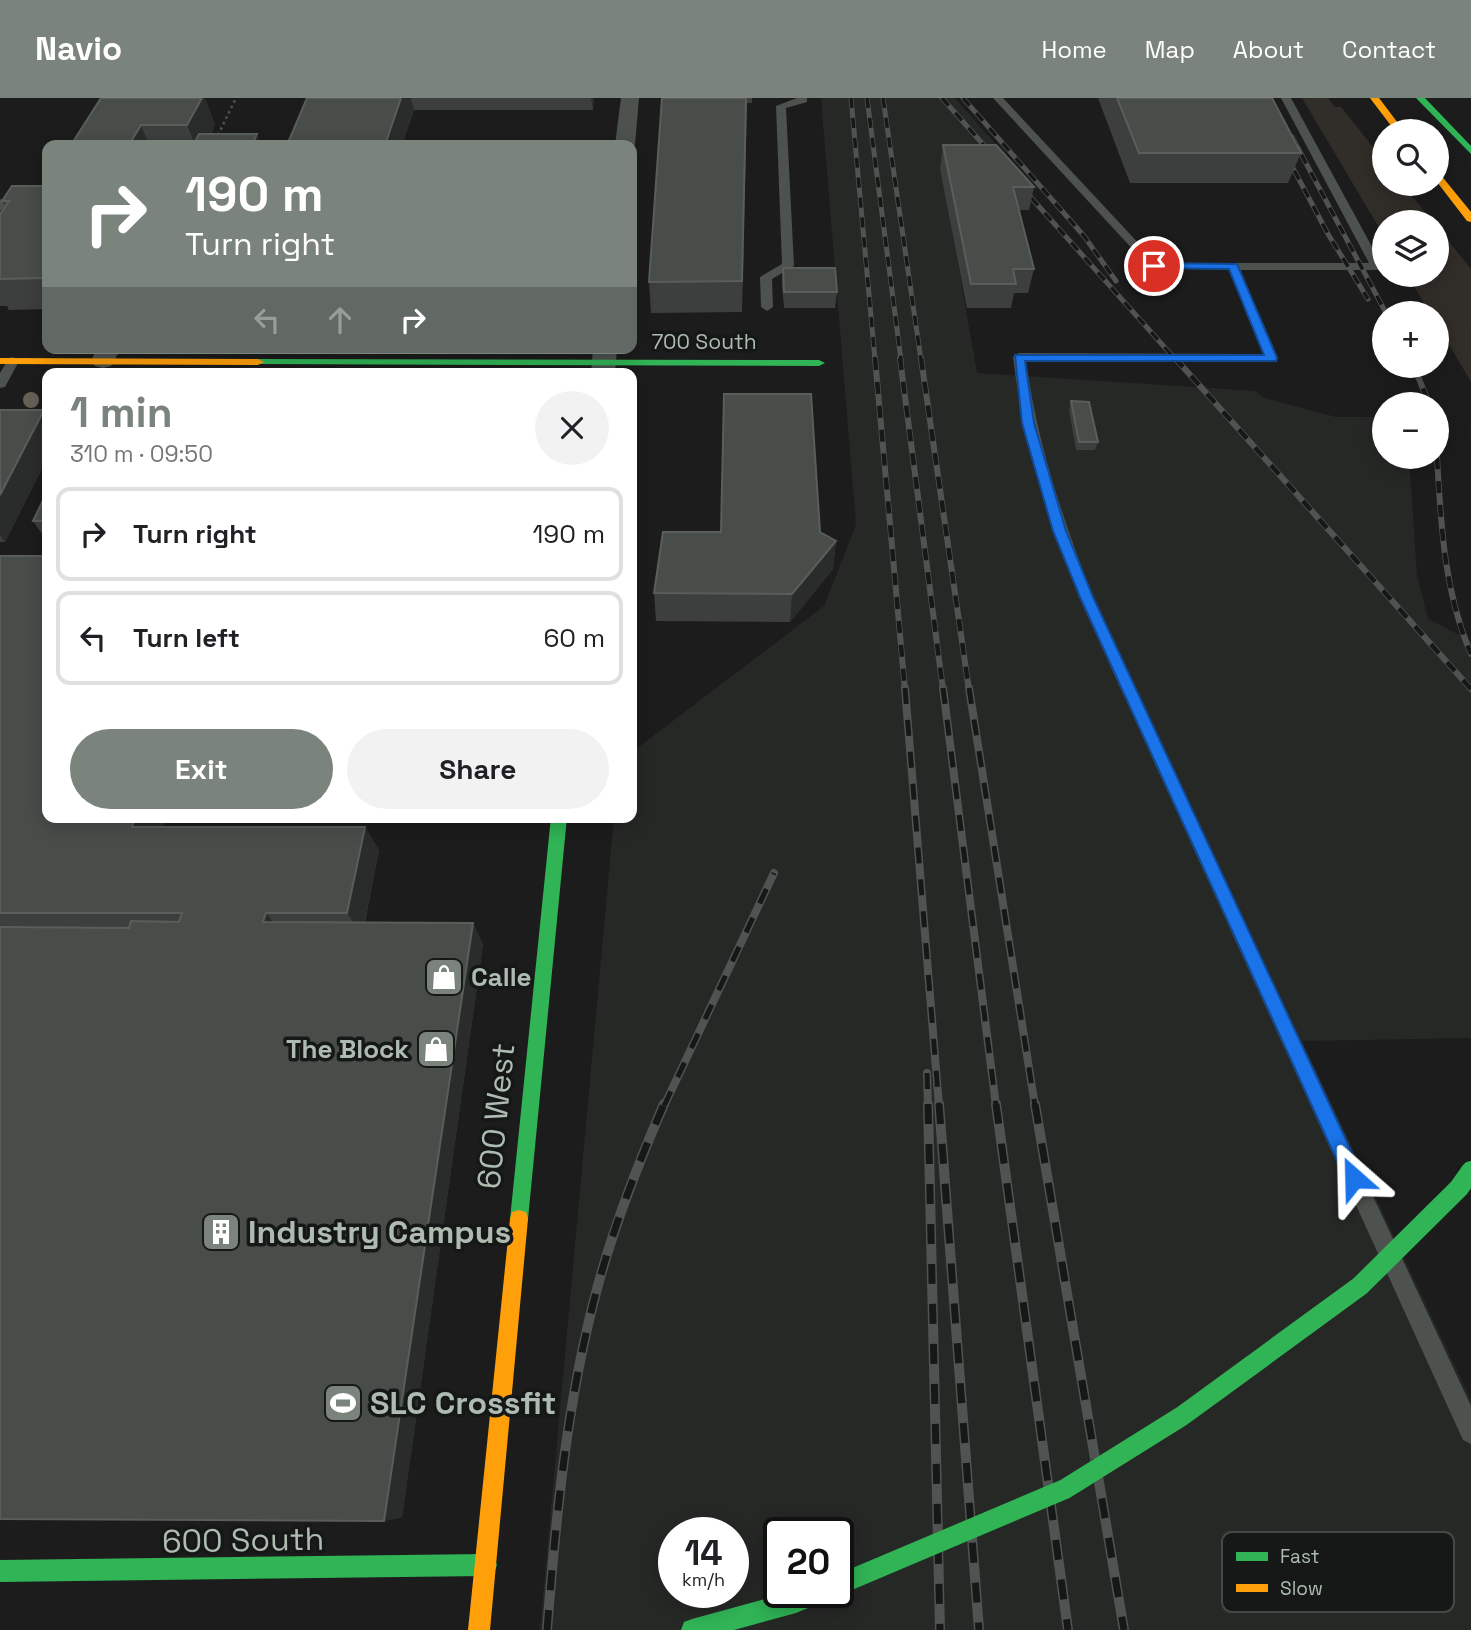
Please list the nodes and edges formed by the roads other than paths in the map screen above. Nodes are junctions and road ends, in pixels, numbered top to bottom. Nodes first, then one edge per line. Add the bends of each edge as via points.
1 (630, 98) edge
2 (802, 98) edge
3 (998, 98) edge
4 (1286, 98) edge
5 (1374, 98) edge
6 (1420, 98) edge
7 (1391, 119) edge
8 (626, 140) edge
9 (1471, 151) edge
10 (1449, 191) edge
11 (0, 202) edge
12 (0, 208) edge
13 (1471, 219) edge
14 (1233, 266) junction
15 (767, 306) dead end
16 (106, 355) edge
17 (6, 361) edge
18 (604, 361) edge
19 (819, 363) dead end
20 (239, 367) edge
21 (301, 367) edge
22 (0, 384) edge
23 (558, 823) edge
24 (1471, 1171) edge
25 (1471, 1432) edge
26 (486, 1564) junction
27 (0, 1571) edge
28 (854, 1577) edge
29 (774, 1608) edge
30 (480, 1630) edge
31 (692, 1630) edge

1 - 8 street
2 - 15 lane via 802,102 781,106 788,266 766,277
3 - 14 lane via 1154,266
4 - 14 lane via 1377,267
5 - 7 main road
6 - 9 main road
10 - 13 main road
11 - 12 lane via 4,202
14 - 25 lane via 1272,358 1019,357 1028,423 1060,531 1086,597
16 - 17 main road, 700 South
16 - 20 main road, 700 South
17 - 22 lane
18 - 19 main road, 700 South
18 - 21 main road, 700 South
20 - 21 main road, 700 South
23 - 26 main road, 600 West
24 - 28 main road, bridge via 1360,1286 1182,1416 1065,1489
26 - 27 main road, 600 South
26 - 30 main road, 600 West
29 - 31 main road

